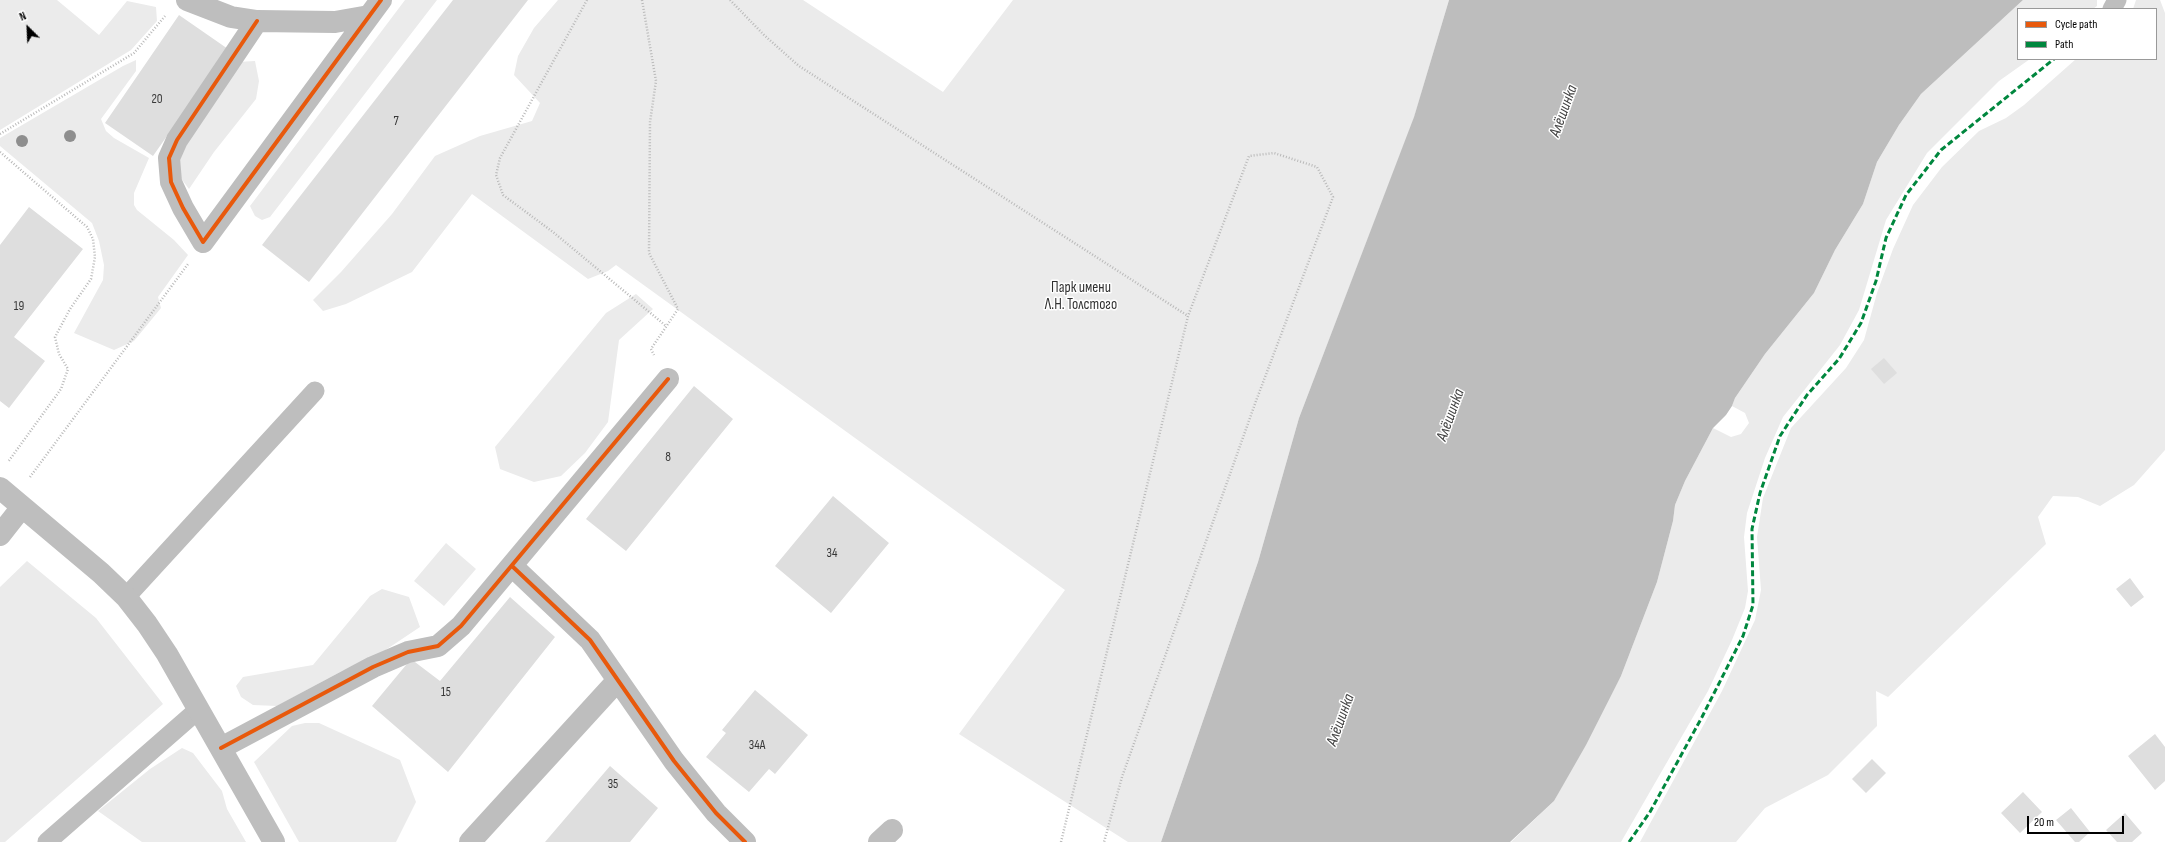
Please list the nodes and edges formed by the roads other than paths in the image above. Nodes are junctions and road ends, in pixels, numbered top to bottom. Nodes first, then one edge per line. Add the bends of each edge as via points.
1 (187, 0) edge
2 (375, 8) edge
3 (257, 21) junction
4 (668, 379) road end
5 (315, 391) dead end
6 (0, 488) edge
7 (22, 507) junction
8 (0, 535) edge
9 (512, 566) junction
10 (126, 597) junction
11 (618, 680) junction
12 (199, 709) junction
13 (221, 748) junction
14 (47, 842) edge
15 (274, 842) edge
16 (470, 842) edge
17 (745, 842) edge

1 - 3 street via 231,17
2 - 3 street via 335,22
2 - 3 street via 203,242 171,182 169,158 177,140
4 - 9 street
5 - 10 lane
6 - 7 street
7 - 8 street
7 - 10 street
9 - 11 street via 590,640
9 - 13 street via 461,626 438,646 408,652 373,667
10 - 12 street via 167,654
11 - 16 street
11 - 17 street via 674,760 716,813
12 - 13 street
12 - 14 lane
13 - 15 street

